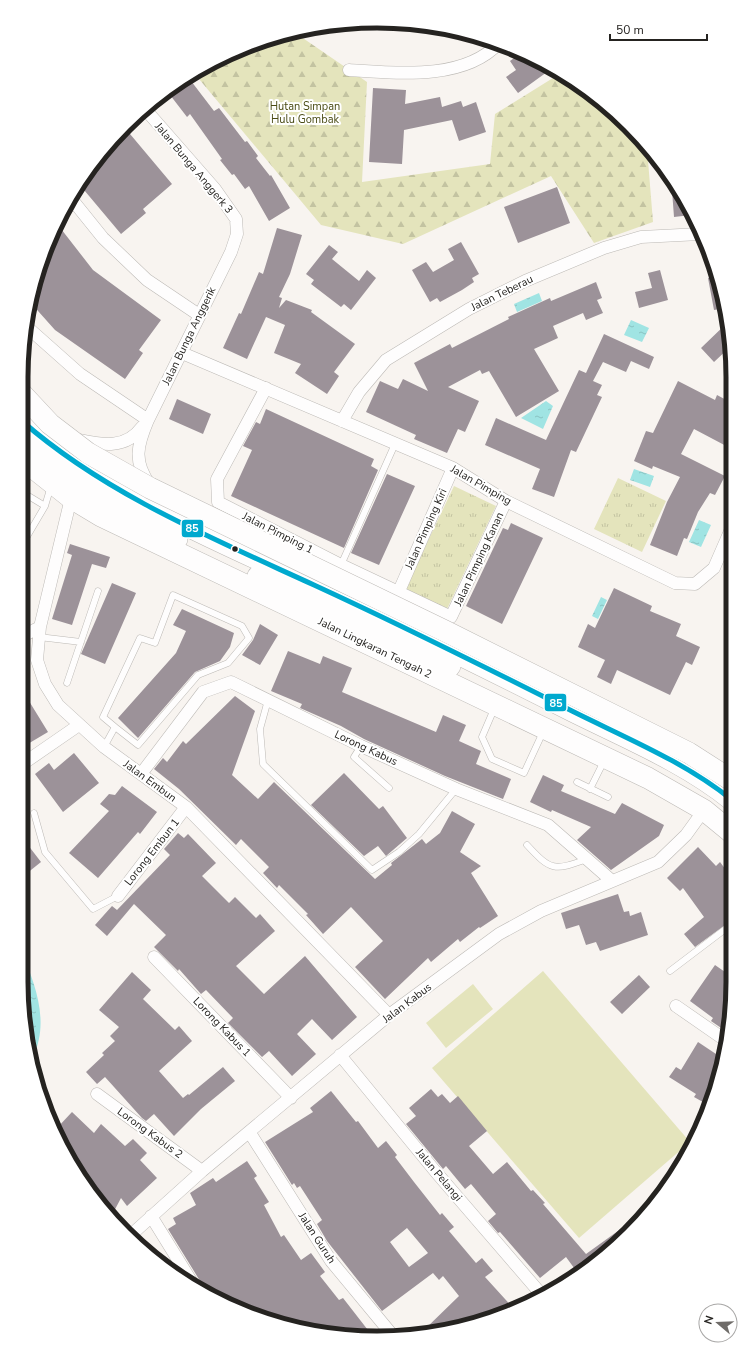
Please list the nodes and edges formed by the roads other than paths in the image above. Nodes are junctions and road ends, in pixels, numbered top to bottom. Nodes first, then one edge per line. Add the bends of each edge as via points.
1 (494, 49) edge
2 (349, 70) dead end
3 (149, 113) edge
4 (75, 202) edge
5 (695, 234) edge
6 (231, 252) joint
7 (199, 315) junction
8 (31, 331) edge
9 (182, 353) junction
10 (266, 388) junction
11 (28, 400) edge
12 (148, 420) junction
13 (342, 421) junction
14 (28, 431) edge
15 (28, 432) edge
16 (28, 439) edge
17 (395, 444) junction
18 (28, 464) edge
19 (453, 468) junction
20 (52, 483) junction
21 (28, 496) edge
22 (71, 498) junction
23 (506, 500) junction
24 (45, 506) junction
25 (172, 518) junction
26 (28, 535) edge
27 (726, 540) edge
28 (341, 565) junction
29 (98, 591) dead end
30 (398, 591) junction
31 (451, 617) joint
32 (39, 632) junction
33 (28, 635) edge
34 (81, 642) junction
35 (67, 683) dead end
36 (268, 700) junction
37 (495, 705) junction
38 (79, 725) junction
39 (115, 727) junction
40 (544, 729) junction
41 (361, 746) junction
42 (104, 747) junction
43 (606, 758) junction
44 (28, 760) edge
45 (141, 774) junction
46 (726, 776) edge
47 (577, 782) dead end
48 (389, 788) dead end
49 (456, 789) junction
50 (590, 789) junction
51 (726, 795) edge
52 (608, 797) dead end
53 (186, 807) junction
54 (704, 810) junction
55 (726, 811) edge
56 (34, 813) dead end
57 (726, 828) edge
58 (526, 845) dead end
59 (588, 859) junction
60 (612, 881) junction
61 (118, 896) joint
62 (726, 929) edge
63 (154, 957) dead end
64 (670, 971) dead end
65 (676, 1006) dead end
66 (389, 1015) junction
67 (721, 1037) edge
68 (340, 1055) junction
69 (97, 1094) dead end
70 (291, 1098) junction
71 (250, 1132) junction
72 (202, 1171) junction
73 (151, 1216) junction
74 (134, 1232) edge
75 (187, 1275) edge
76 (538, 1291) edge
77 (389, 1330) edge

1 - 2 street via 467,66 420,72
3 - 6 street, Jalan Bunga Anggerk 3 via 215,189 236,219 237,234
4 - 7 street via 103,238 147,280
5 - 13 street, Jalan Teberau via 641,237 604,248 525,281 468,309 386,360 359,392
6 - 7 street, Jalan Bunga Anggerik
7 - 9 street, Jalan Bunga Anggerik
8 - 12 street via 80,374
9 - 10 street, Jalan Pimping
9 - 12 street, Jalan Bunga Anggerik
10 - 13 street, Jalan Pimping
10 - 28 street, Jalan Pimping 1 via 217,479 218,502
11 - 46 highway, bridge via 50,424 88,453 150,488 689,753
12 - 14 street, Jalan Bunga Anggerik via 139,431 120,444 91,442
12 - 25 street, Jalan Bunga Anggerik via 138,443 138,459 142,474
13 - 17 street, Jalan Pimping
15 - 25 highway
16 - 55 highway via 34,452 87,487 184,543 329,608 516,698 663,771 702,793
17 - 19 street, Jalan Pimping
17 - 28 lane
18 - 20 highway, Jalan Lingkaran Tengah 2
19 - 23 street, Jalan Pimping
19 - 30 street, Jalan Pimping Kiri
20 - 22 highway, Jalan Lingkaran Tengah 2
20 - 24 lane
21 - 24 lane
22 - 32 street, Jalan Embun
22 - 37 highway, Jalan Lingkaran Tengah 2 via 114,523
23 - 27 street, Jalan Pimping via 675,583 695,584 714,568
23 - 31 street, Jalan Pimping Kanan
24 - 26 lane
25 - 51 highway via 386,618 658,754
28 - 30 street, Jalan Pimping 1
29 - 34 lane
30 - 31 street, Jalan Pimping 1
32 - 33 street
32 - 34 lane
32 - 38 street, Jalan Embun via 37,660 45,684 58,705
34 - 35 lane
36 - 41 street, Lorong Kabus
36 - 45 street, Lorong Kabus via 231,682 203,692
36 - 49 lane via 260,729 262,764 372,870 420,834
37 - 40 highway, Jalan Lingkaran Tengah 2
37 - 40 lane via 482,738 492,759 524,773
38 - 42 street, Jalan Embun
38 - 44 street
39 - 39 lane via 103,717 140,638 155,643 174,595 242,626 249,638 228,663 198,675 138,745
39 - 42 lane
40 - 43 highway, Jalan Lingkaran Tengah 2
41 - 48 lane via 354,757
41 - 49 street, Lorong Kabus
42 - 45 street, Jalan Embun
43 - 50 lane
43 - 54 highway, Jalan Lingkaran Tengah 2 via 648,778
45 - 53 street, Jalan Embun
47 - 50 lane
49 - 59 street, Lorong Kabus via 548,825
50 - 52 lane
53 - 61 street, Lorong Embun 1
53 - 66 street, Jalan Embun
54 - 57 highway, Jalan Lingkaran Tengah 2
54 - 60 street, Jalan Kabus via 686,835 658,862
56 - 61 lane via 45,852 93,909
58 - 59 lane via 544,863 553,867 567,867
59 - 60 street, Lorong Kabus
60 - 66 street, Jalan Kabus via 541,911 499,934
62 - 64 lane
63 - 70 street, Lorong Kabus 1
65 - 67 street
66 - 68 street, Jalan Kabus
68 - 70 street, Jalan Kabus
68 - 76 street, Jalan Pelangi
69 - 72 street, Lorong Kabus 2
70 - 71 street, Jalan Kabus
71 - 72 street, Jalan Kabus
71 - 77 street, Jalan Guruh via 331,1260
72 - 73 street, Jalan Kabus
73 - 74 street, Jalan Kabus
73 - 75 street

